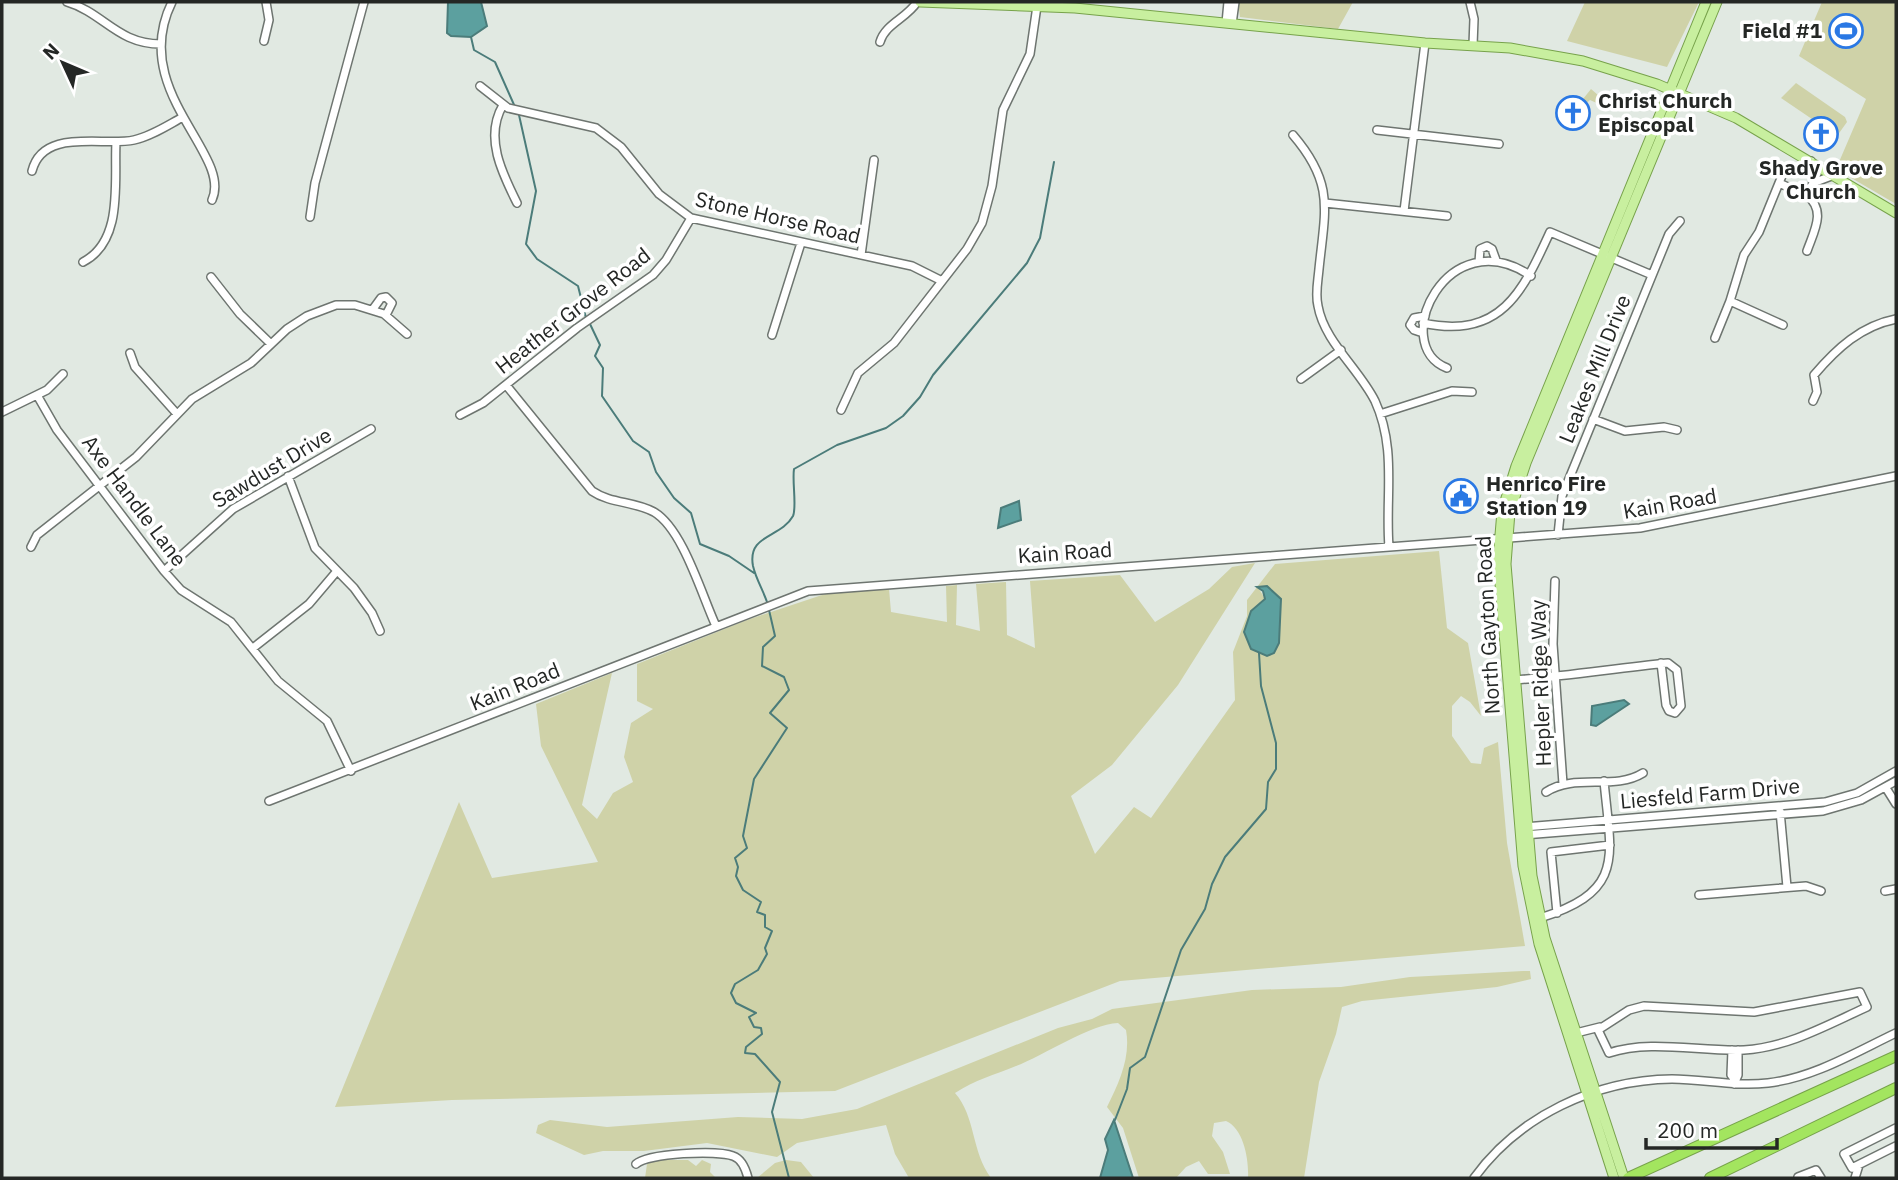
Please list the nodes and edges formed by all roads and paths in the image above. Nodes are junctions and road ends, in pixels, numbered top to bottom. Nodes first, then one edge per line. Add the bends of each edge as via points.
1 (67, 2) edge
2 (172, 2) edge
3 (266, 2) edge
4 (364, 2) edge
5 (918, 2) edge
6 (1228, 2) edge
7 (1235, 2) edge
8 (1470, 2) edge
9 (1706, 2) edge
10 (1717, 2) edge
11 (1037, 6) junction
12 (1229, 23) junction
13 (264, 41) dead end
14 (880, 41) dead end
15 (1425, 43) junction
16 (161, 44) junction
17 (1473, 45) junction
18 (480, 86) dead end
19 (1674, 91) junction
20 (503, 105) junction
21 (183, 117) junction
22 (1377, 130) dead end
23 (1412, 134) junction
24 (1293, 135) dead end
25 (116, 142) junction
26 (1499, 144) dead end
27 (874, 160) dead end
28 (1811, 161) junction
29 (32, 171) dead end
30 (1784, 171) dead end
31 (1834, 175) junction
32 (1779, 183) junction
33 (1812, 183) junction
34 (1806, 195) junction
35 (212, 200) dead end
36 (516, 203) dead end
37 (1325, 203) junction
38 (1404, 211) junction
39 (1896, 213) edge
40 (1447, 216) dead end
41 (310, 217) dead end
42 (691, 218) junction
43 (1680, 221) dead end
44 (801, 243) junction
45 (1807, 251) dead end
46 (861, 256) junction
47 (1607, 256) junction
48 (1496, 260) junction
49 (1479, 261) junction
50 (83, 262) dead end
51 (1652, 275) junction
52 (1531, 276) junction
53 (211, 277) dead end
54 (942, 281) junction
55 (1730, 301) junction
56 (373, 309) junction
57 (386, 315) junction
58 (1896, 319) edge
59 (1424, 320) junction
60 (1783, 325) dead end
61 (1423, 332) junction
62 (407, 334) dead end
63 (772, 335) dead end
64 (1715, 338) dead end
65 (271, 344) junction
66 (1341, 350) junction
67 (130, 353) dead end
68 (1447, 368) dead end
69 (63, 374) dead end
70 (1301, 379) dead end
71 (506, 385) junction
72 (1472, 392) dead end
73 (37, 395) junction
74 (1813, 401) dead end
75 (841, 410) dead end
76 (2, 412) edge
77 (177, 414) junction
78 (1380, 414) junction
79 (460, 415) dead end
80 (1593, 419) junction
81 (371, 429) dead end
82 (1677, 430) dead end
83 (1896, 476) edge
84 (288, 477) junction
85 (99, 486) junction
86 (1558, 535) junction
87 (1503, 539) junction
88 (31, 547) dead end
89 (1389, 547) junction
90 (164, 571) junction
91 (337, 571) junction
92 (1555, 581) dead end
93 (716, 626) junction
94 (380, 631) dead end
95 (253, 648) junction
96 (1661, 663) junction
97 (1555, 677) junction
98 (1515, 680) junction
99 (351, 771) junction
100 (1896, 771) edge
101 (1643, 773) dead end
102 (1604, 781) junction
103 (1896, 781) edge
104 (1563, 784) junction
105 (1886, 788) junction
106 (1546, 792) dead end
107 (269, 801) dead end
108 (1896, 804) edge
109 (1780, 810) junction
110 (1608, 824) junction
111 (1524, 831) junction
112 (1610, 845) junction
113 (1787, 887) junction
114 (1896, 889) edge
115 (1821, 891) dead end
116 (1885, 891) dead end
117 (1699, 895) dead end
118 (1557, 913) junction
119 (1540, 918) junction
120 (1599, 1029) junction
121 (1896, 1033) edge
122 (1577, 1036) junction
123 (1735, 1050) junction
124 (1896, 1056) edge
125 (1734, 1082) junction
126 (1896, 1088) edge
127 (1592, 1094) junction
128 (1896, 1128) edge
129 (1896, 1146) edge
130 (636, 1164) dead end
131 (1859, 1165) junction
132 (1620, 1176) edge
133 (748, 1178) edge
134 (1474, 1178) edge
135 (1710, 1178) edge
136 (1798, 1178) edge
137 (1821, 1178) edge
138 (1855, 1178) edge

1 - 16 street via 128,39
2 - 16 street
3 - 13 street via 269,20
4 - 41 street
5 - 11 main road
5 - 14 street via 884,31
6 - 12 street
7 - 12 street
8 - 17 street
9 - 19 main road
10 - 19 main road
11 - 12 main road
11 - 54 street via 1030,54 1003,110 986,213 974,239
12 - 15 main road
15 - 17 main road
15 - 23 street
16 - 21 street via 166,83
17 - 19 main road via 1573,59
18 - 20 street, Stone Horse Road
19 - 28 main road via 1736,118
19 - 47 main road, North Gayton Road
20 - 36 street via 494,126 495,150
20 - 42 street, Stone Horse Road via 596,128 621,147 659,194
21 - 25 street via 144,138
21 - 35 street via 215,178
22 - 23 street
23 - 26 street
23 - 38 street
24 - 37 street via 1320,174
25 - 29 street via 84,140 61,145 41,156
25 - 50 street via 111,229 98,253
27 - 46 street
28 - 31 main road
28 - 33 street
30 - 32 street
31 - 33 street
31 - 39 main road
32 - 34 street
32 - 55 street via 1744,255
33 - 34 street
34 - 45 street via 1813,200 1819,219
37 - 38 street
37 - 66 street via 1317,299 1324,325
38 - 40 street
42 - 44 street, Stone Horse Road
42 - 71 street, Heather Grove Road via 653,275
43 - 51 street, Leakes Mill Drive via 1671,230
44 - 46 street, Stone Horse Road
44 - 63 street
46 - 54 street, Stone Horse Road via 918,268
47 - 51 street
47 - 52 street via 1550,232
47 - 87 main road, North Gayton Road via 1508,488
48 - 49 street
48 - 49 street via 1487,246 1480,249
48 - 52 street
49 - 59 street via 1445,281 1434,294
51 - 80 street, Leakes Mill Drive
52 - 59 street via 1510,303 1479,321 1444,326
53 - 65 street
54 - 75 street via 894,343 858,373
55 - 60 street
55 - 64 street
56 - 57 street
56 - 57 street via 386,297 391,303
56 - 65 street via 355,305 326,308 297,322
57 - 62 street
58 - 74 street via 1866,328 1836,351 1814,374 1818,392
59 - 61 street
59 - 61 street via 1414,318 1410,325
61 - 68 street via 1431,356
65 - 77 street via 251,363 199,393
66 - 70 street
66 - 78 street
67 - 77 street via 135,367
69 - 73 street
71 - 79 street, Heather Grove Road
71 - 93 street via 592,491 644,507 664,520
72 - 78 street via 1452,391
73 - 76 street
73 - 85 street, Axe Handle Lane
77 - 85 street via 136,457
78 - 89 street via 1390,461
80 - 82 street via 1625,431
80 - 86 street, Leakes Mill Drive via 1562,496
81 - 84 street, Sawdust Drive
83 - 86 street, Kain Road via 1662,525
84 - 90 street, Sawdust Drive via 223,517
84 - 91 street via 315,548
85 - 88 street via 37,535
85 - 90 street, Axe Handle Lane
86 - 87 street, Kain Road
87 - 89 street, Kain Road
87 - 98 main road, North Gayton Road
87 - 111 main road, North Gayton Road
89 - 93 street, Kain Road via 825,589 796,594
90 - 95 street, Axe Handle Lane via 181,590 231,622
91 - 94 street via 366,604
91 - 95 street via 309,604
92 - 97 street, Hepler Ridge Way
93 - 99 street, Kain Road
95 - 99 street, Axe Handle Lane via 278,681 329,724
96 - 96 street via 1671,663 1677,670 1681,706 1675,713 1667,709
96 - 97 street
97 - 98 street
97 - 104 street, Hepler Ridge Way
98 - 111 main road, North Gayton Road
99 - 107 street, Kain Road
100 - 109 street, Liesfeld Farm Drive via 1845,798
101 - 102 street via 1632,779
102 - 104 street
102 - 110 street
103 - 105 street, Liesfeld Farm Drive
104 - 106 street
105 - 108 street
105 - 109 street, Liesfeld Farm Drive via 1837,808
109 - 110 street, Liesfeld Farm Drive
109 - 113 street
110 - 111 street, Liesfeld Farm Drive
110 - 112 street
111 - 119 main road, North Gayton Road
111 - 127 main road, North Gayton Road via 1535,929
112 - 118 street via 1611,862 1598,888
112 - 118 street via 1551,852
113 - 115 street
113 - 117 street
114 - 116 street
118 - 119 street
119 - 122 main road, North Gayton Road
120 - 122 street
120 - 123 street via 1607,1052 1633,1047
120 - 123 street via 1644,1006 1754,1012 1860,992 1867,1007 1781,1044
121 - 125 street via 1783,1080
122 - 127 main road, North Gayton Road
123 - 125 street via 1738,1075
124 - 132 highway
125 - 127 street via 1652,1080
126 - 135 highway
127 - 132 main road, North Gayton Road
127 - 134 street via 1531,1121 1508,1139
128 - 131 street via 1844,1154 1852,1168
129 - 131 street
130 - 133 street via 654,1156 731,1155
131 - 138 street
136 - 137 street via 1816,1170

